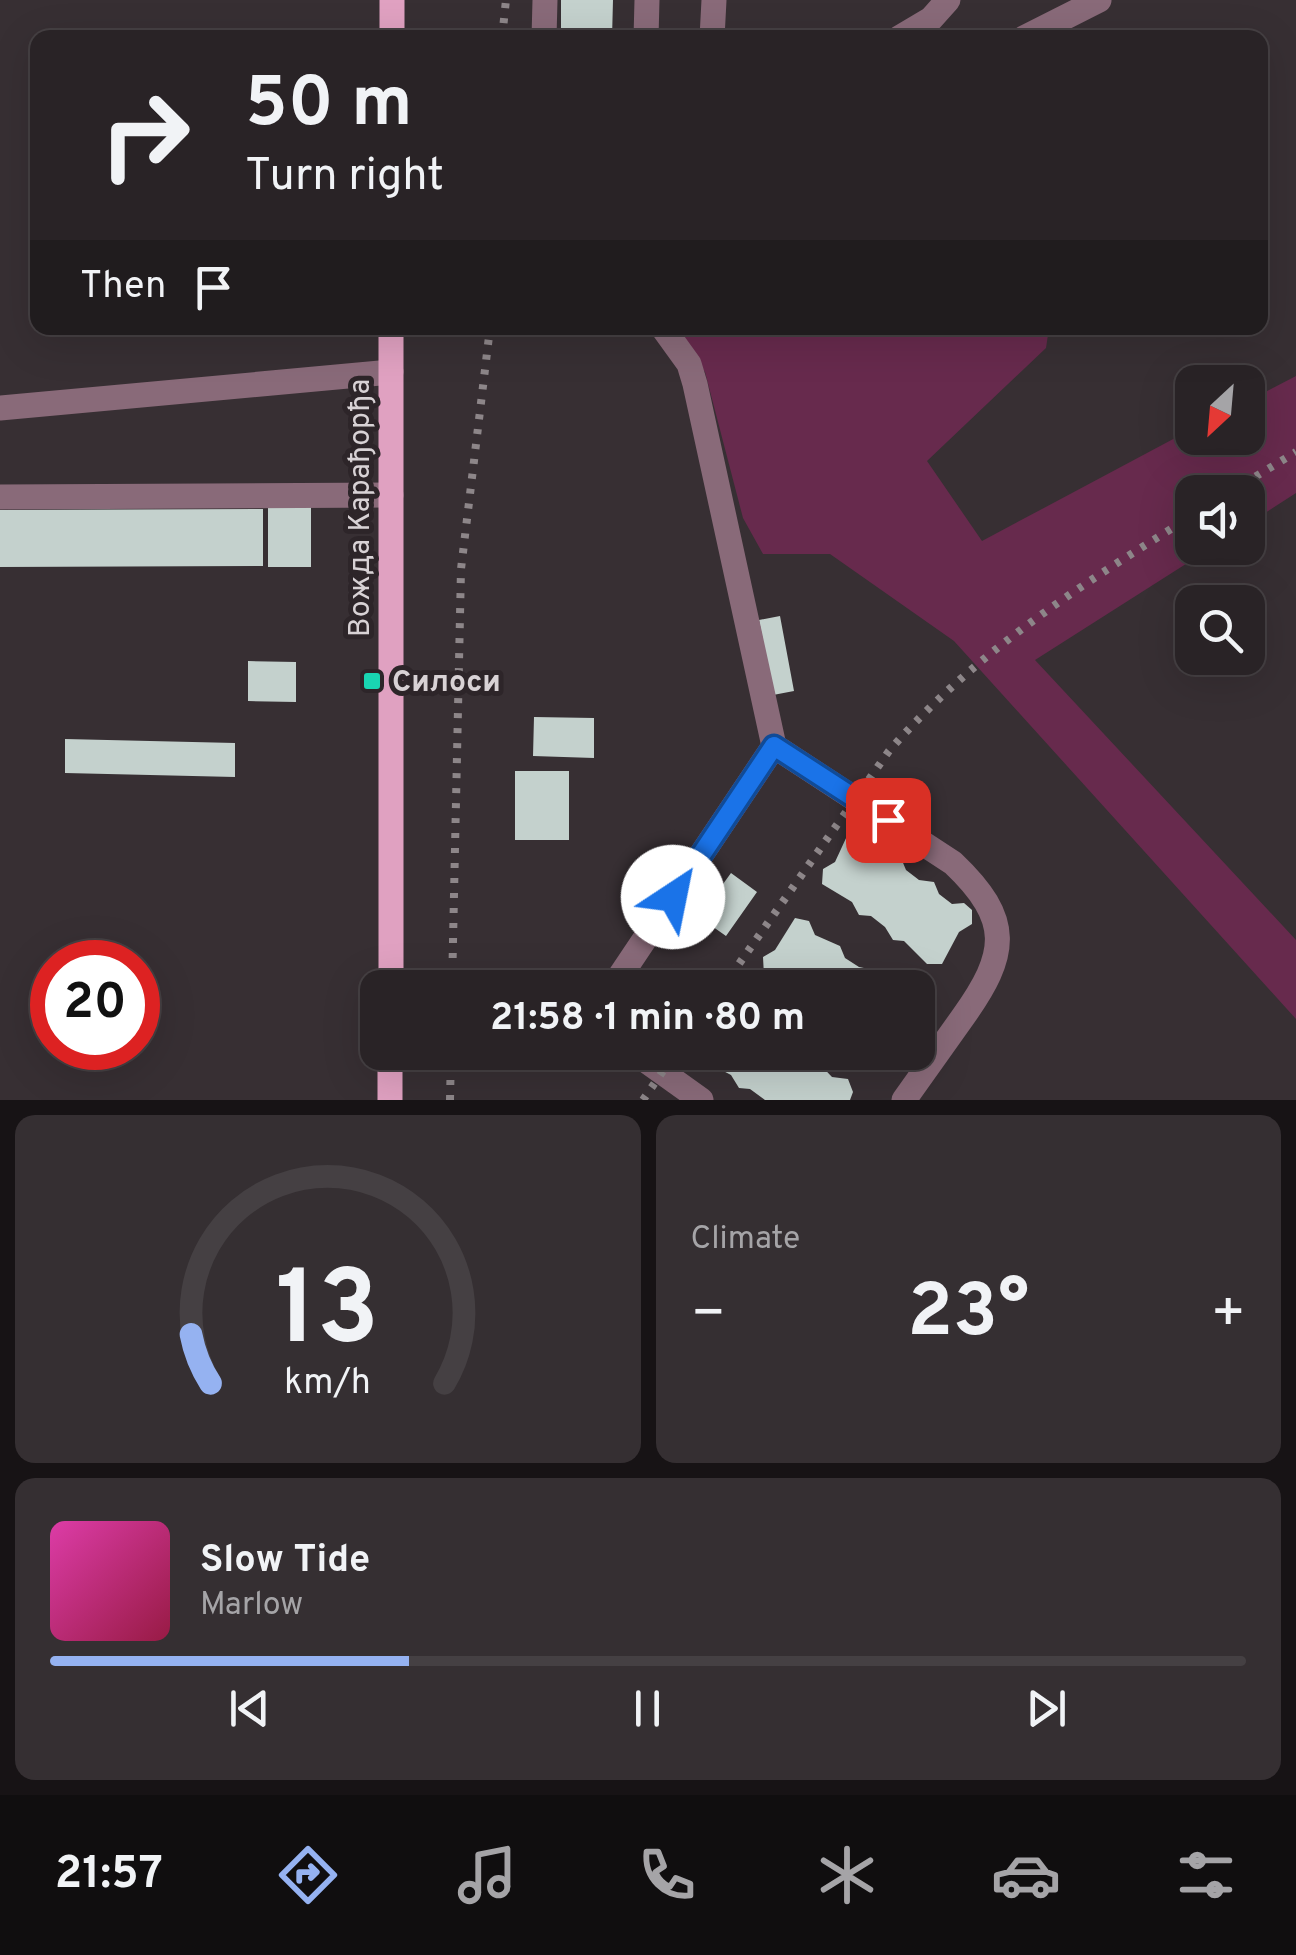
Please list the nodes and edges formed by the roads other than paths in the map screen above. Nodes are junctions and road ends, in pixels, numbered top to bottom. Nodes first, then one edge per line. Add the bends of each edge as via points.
1 (392, 0) edge
2 (545, 0) edge
3 (647, 0) edge
4 (714, 0) edge
5 (948, 0) edge
6 (1099, 0) edge
7 (392, 30) edge
8 (544, 30) edge
9 (646, 30) edge
10 (712, 30) edge
11 (912, 30) edge
12 (1040, 30) edge
13 (391, 335) edge
14 (669, 335) edge
15 (391, 372) junction
16 (0, 408) edge
17 (391, 494) junction
18 (0, 498) edge
19 (774, 746) junction
20 (391, 970) edge
21 (624, 970) edge
22 (390, 1070) edge
23 (659, 1070) edge
24 (390, 1100) edge
25 (701, 1100) edge
26 (904, 1100) edge

1 - 7 main road
2 - 8 lane
3 - 9 lane
4 - 10 lane
5 - 11 lane
6 - 12 lane
13 - 15 main road, Вожда Карађорђа
14 - 19 lane via 695,384
15 - 16 lane
15 - 17 main road, Вожда Карађорђа
17 - 18 lane
17 - 20 main road, Вожда Карађорђа
19 - 21 lane
19 - 26 lane via 953,863 975,884 994,921 999,945 990,979
22 - 24 main road
23 - 25 lane

